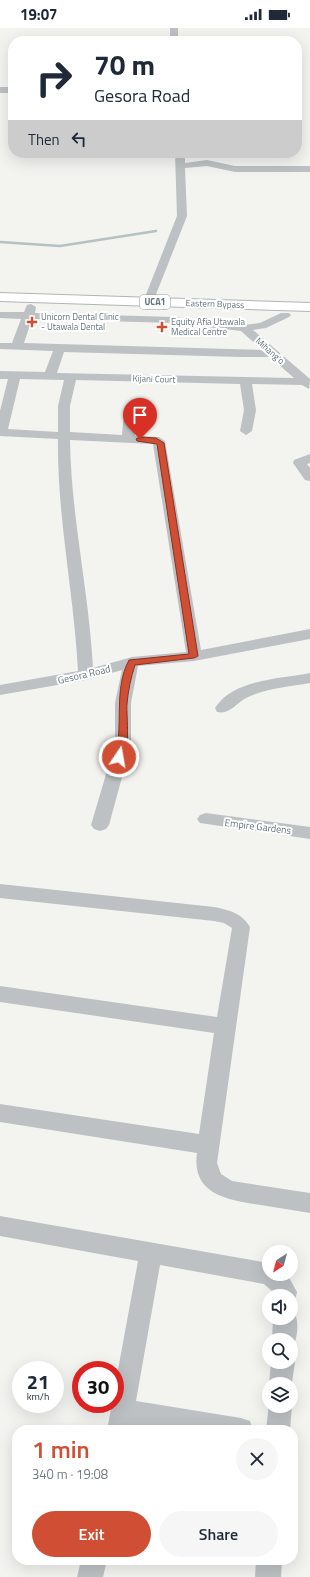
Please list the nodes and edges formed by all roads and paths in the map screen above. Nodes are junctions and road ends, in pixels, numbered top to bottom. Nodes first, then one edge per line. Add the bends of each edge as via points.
1 (181, 158) edge
2 (182, 166) junction
3 (310, 169) edge
4 (0, 297) edge
5 (148, 302) junction
6 (0, 306) edge
7 (310, 307) edge
8 (30, 312) junction
9 (238, 314) junction
10 (0, 315) edge
11 (285, 315) junction
12 (175, 316) junction
13 (310, 316) edge
14 (244, 328) junction
15 (0, 346) edge
16 (17, 346) junction
17 (60, 348) junction
18 (271, 353) junction
19 (0, 375) edge
20 (15, 375) junction
21 (50, 376) junction
22 (71, 376) junction
23 (246, 382) junction
24 (309, 384) edge
25 (130, 412) dead end
26 (246, 431) dead end
27 (0, 432) edge
28 (65, 435) junction
29 (128, 439) junction
30 (310, 458) edge
31 (310, 477) edge
32 (310, 634) edge
33 (194, 656) junction
34 (132, 662) junction
35 (86, 675) junction
36 (310, 678) edge
37 (0, 690) edge
38 (223, 708) dead end
39 (206, 819) dead end
40 (100, 824) dead end
41 (310, 833) edge
42 (0, 891) edge
43 (0, 994) edge
44 (225, 1026) junction
45 (0, 1113) edge
46 (208, 1145) junction
47 (310, 1203) edge
48 (0, 1226) edge
49 (151, 1253) junction
50 (262, 1273) edge
51 (279, 1413) edge
52 (121, 1421) edge
53 (174, 1425) edge
54 (278, 1425) edge
55 (93, 1565) edge
56 (269, 1565) edge
57 (90, 1577) edge
58 (268, 1577) edge

1 - 2 street
2 - 3 street via 207,163 236,169
2 - 5 street via 182,216
4 - 5 main road, Eastern Bypass / UCA1
5 - 7 main road, Eastern Bypass / UCA1
6 - 8 main road, Eastern Bypass / UCA1
8 - 10 street
8 - 12 main road, Eastern Bypass / UCA1
8 - 16 street
9 - 11 main road, Eastern Bypass / UCA1
9 - 12 main road, Eastern Bypass / UCA1
9 - 14 street via 238,324
11 - 13 main road, Eastern Bypass / UCA1
11 - 14 street, Mihang'o via 262,326
12 - 14 street
14 - 18 street, Mihang'o
15 - 16 street
16 - 17 street
17 - 18 street
17 - 21 street
18 - 24 street, Mihang'o
19 - 20 street, Kijani Court
20 - 21 street, Kijani Court
20 - 27 street
21 - 22 street, Kijani Court
22 - 23 street, Kijani Court
22 - 28 street via 64,406
23 - 24 street, Kijani Court
23 - 26 street via 250,410
25 - 29 street
27 - 28 street
28 - 29 street
28 - 35 street via 64,451
29 - 33 street via 156,440 160,443
30 - 31 street via 299,462
32 - 33 street, Gesora Road
33 - 34 street, Gesora Road
34 - 35 street, Gesora Road
34 - 40 street via 123,703 123,744
35 - 37 street, Gesora Road
36 - 38 street via 246,691 230,700
39 - 41 street, Empire Gardens
42 - 44 street via 214,914 228,916 237,921 241,928
43 - 44 street
44 - 46 street
45 - 46 street
46 - 47 street via 206,1162 212,1180 220,1187 231,1191
48 - 49 street
49 - 50 street
49 - 52 street
51 - 54 street
52 - 53 street
55 - 57 street
56 - 58 street

